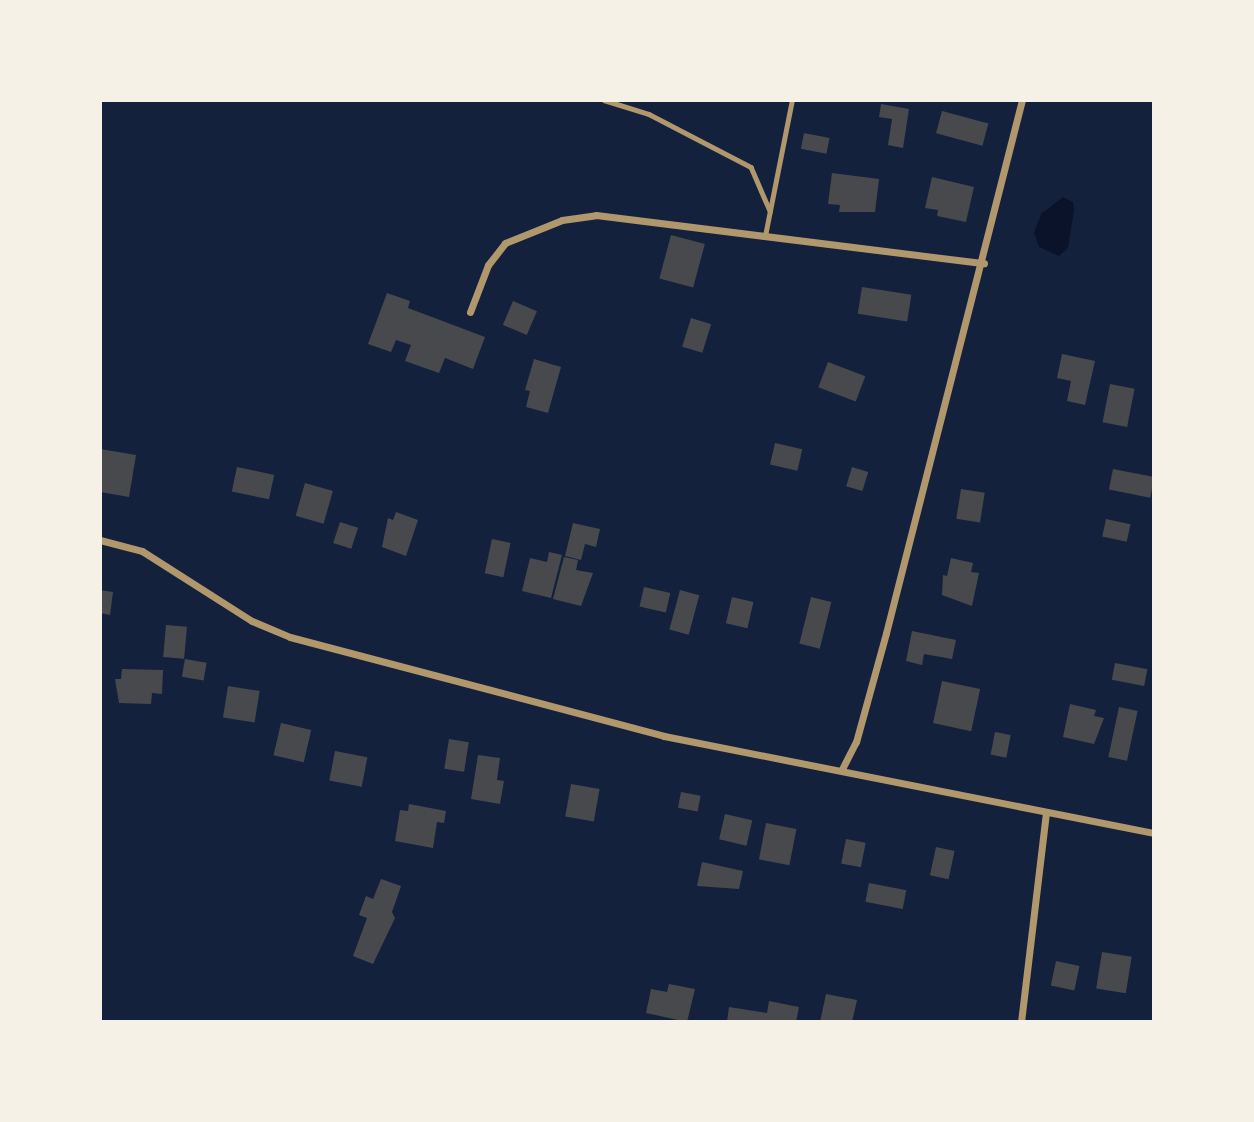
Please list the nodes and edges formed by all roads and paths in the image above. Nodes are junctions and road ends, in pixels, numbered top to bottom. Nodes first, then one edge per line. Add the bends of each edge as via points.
1 (604, 100) edge
2 (792, 100) edge
3 (1023, 100) edge
4 (770, 211) junction
5 (765, 236) junction
6 (984, 263) junction
7 (470, 312) dead end
8 (100, 540) edge
9 (842, 769) junction
10 (1046, 813) junction
11 (1154, 833) edge
12 (1021, 1022) edge

1 - 4 lane via 649,114 751,167
2 - 4 lane
3 - 6 street
4 - 5 lane
5 - 6 street
5 - 7 street via 596,215 562,220 505,243 488,265
6 - 9 street via 856,742
8 - 9 street via 142,551 252,621 290,638 664,736
9 - 10 street
10 - 11 street
10 - 12 street

